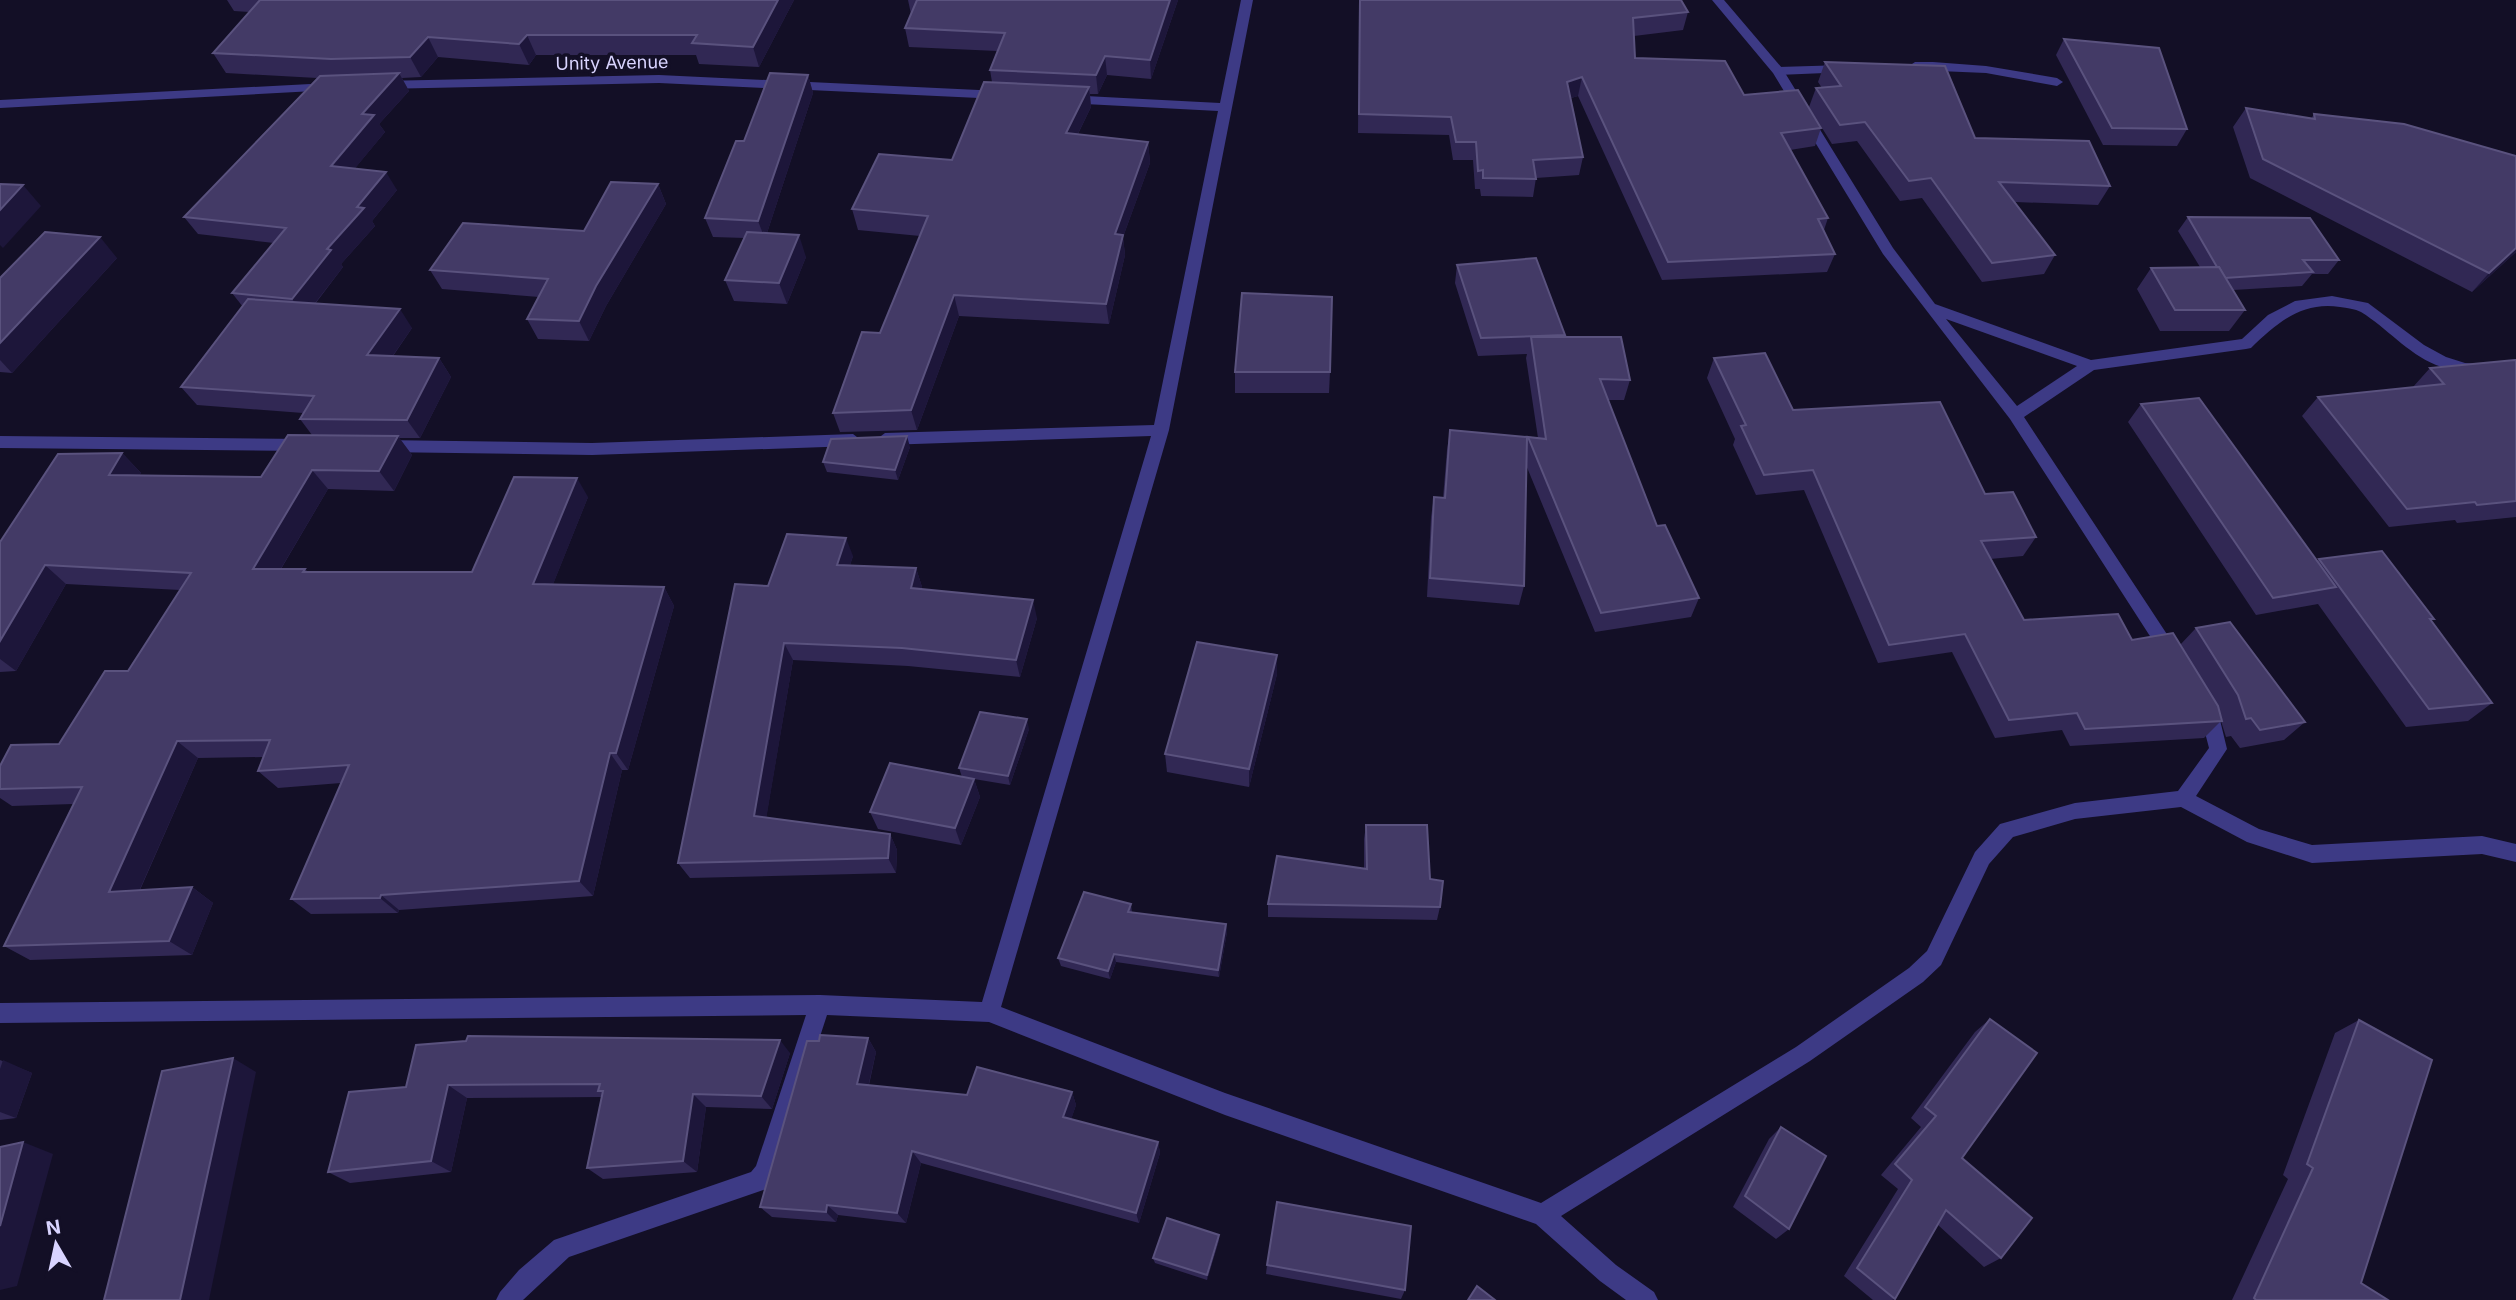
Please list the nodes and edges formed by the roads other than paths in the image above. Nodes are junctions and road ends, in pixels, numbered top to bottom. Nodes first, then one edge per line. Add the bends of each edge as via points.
1 (1247, 0) edge
2 (1718, 0) edge
3 (1902, 67) edge
4 (1861, 68) edge
5 (1778, 71) junction
6 (2057, 82) dead end
7 (1017, 96) edge
8 (1059, 98) edge
9 (0, 104) edge
10 (1224, 107) junction
11 (1929, 307) junction
12 (2090, 365) junction
13 (2516, 373) edge
14 (2015, 415) junction
15 (1161, 429) junction
16 (0, 442) edge
17 (317, 446) edge
18 (358, 446) edge
19 (2184, 675) edge
20 (2198, 698) edge
21 (2183, 799) junction
22 (2516, 853) edge
23 (820, 1005) junction
24 (989, 1012) junction
25 (0, 1013) edge
26 (1543, 1215) junction
27 (508, 1300) edge
28 (1646, 1300) edge

1 - 10 street
2 - 5 street
3 - 6 street via 2000,70
4 - 5 street
5 - 11 street via 1888,251
7 - 9 street, Unity Avenue via 659,79 355,86
8 - 10 street
10 - 15 street
11 - 12 street
11 - 14 street
12 - 13 street via 2246,344 2273,319 2300,303 2332,301 2363,306 2441,361
12 - 14 street
14 - 19 street
15 - 18 street via 592,449
15 - 24 street
16 - 17 street
20 - 21 street via 2211,720 2218,749
21 - 22 street via 2254,836 2312,854 2482,845
21 - 26 street via 2075,811 2007,830 1982,858 1934,958 1916,975 1802,1054
23 - 24 street
23 - 25 street
23 - 27 street via 765,1172 758,1181 562,1248
24 - 26 street via 1224,1104
26 - 28 street

